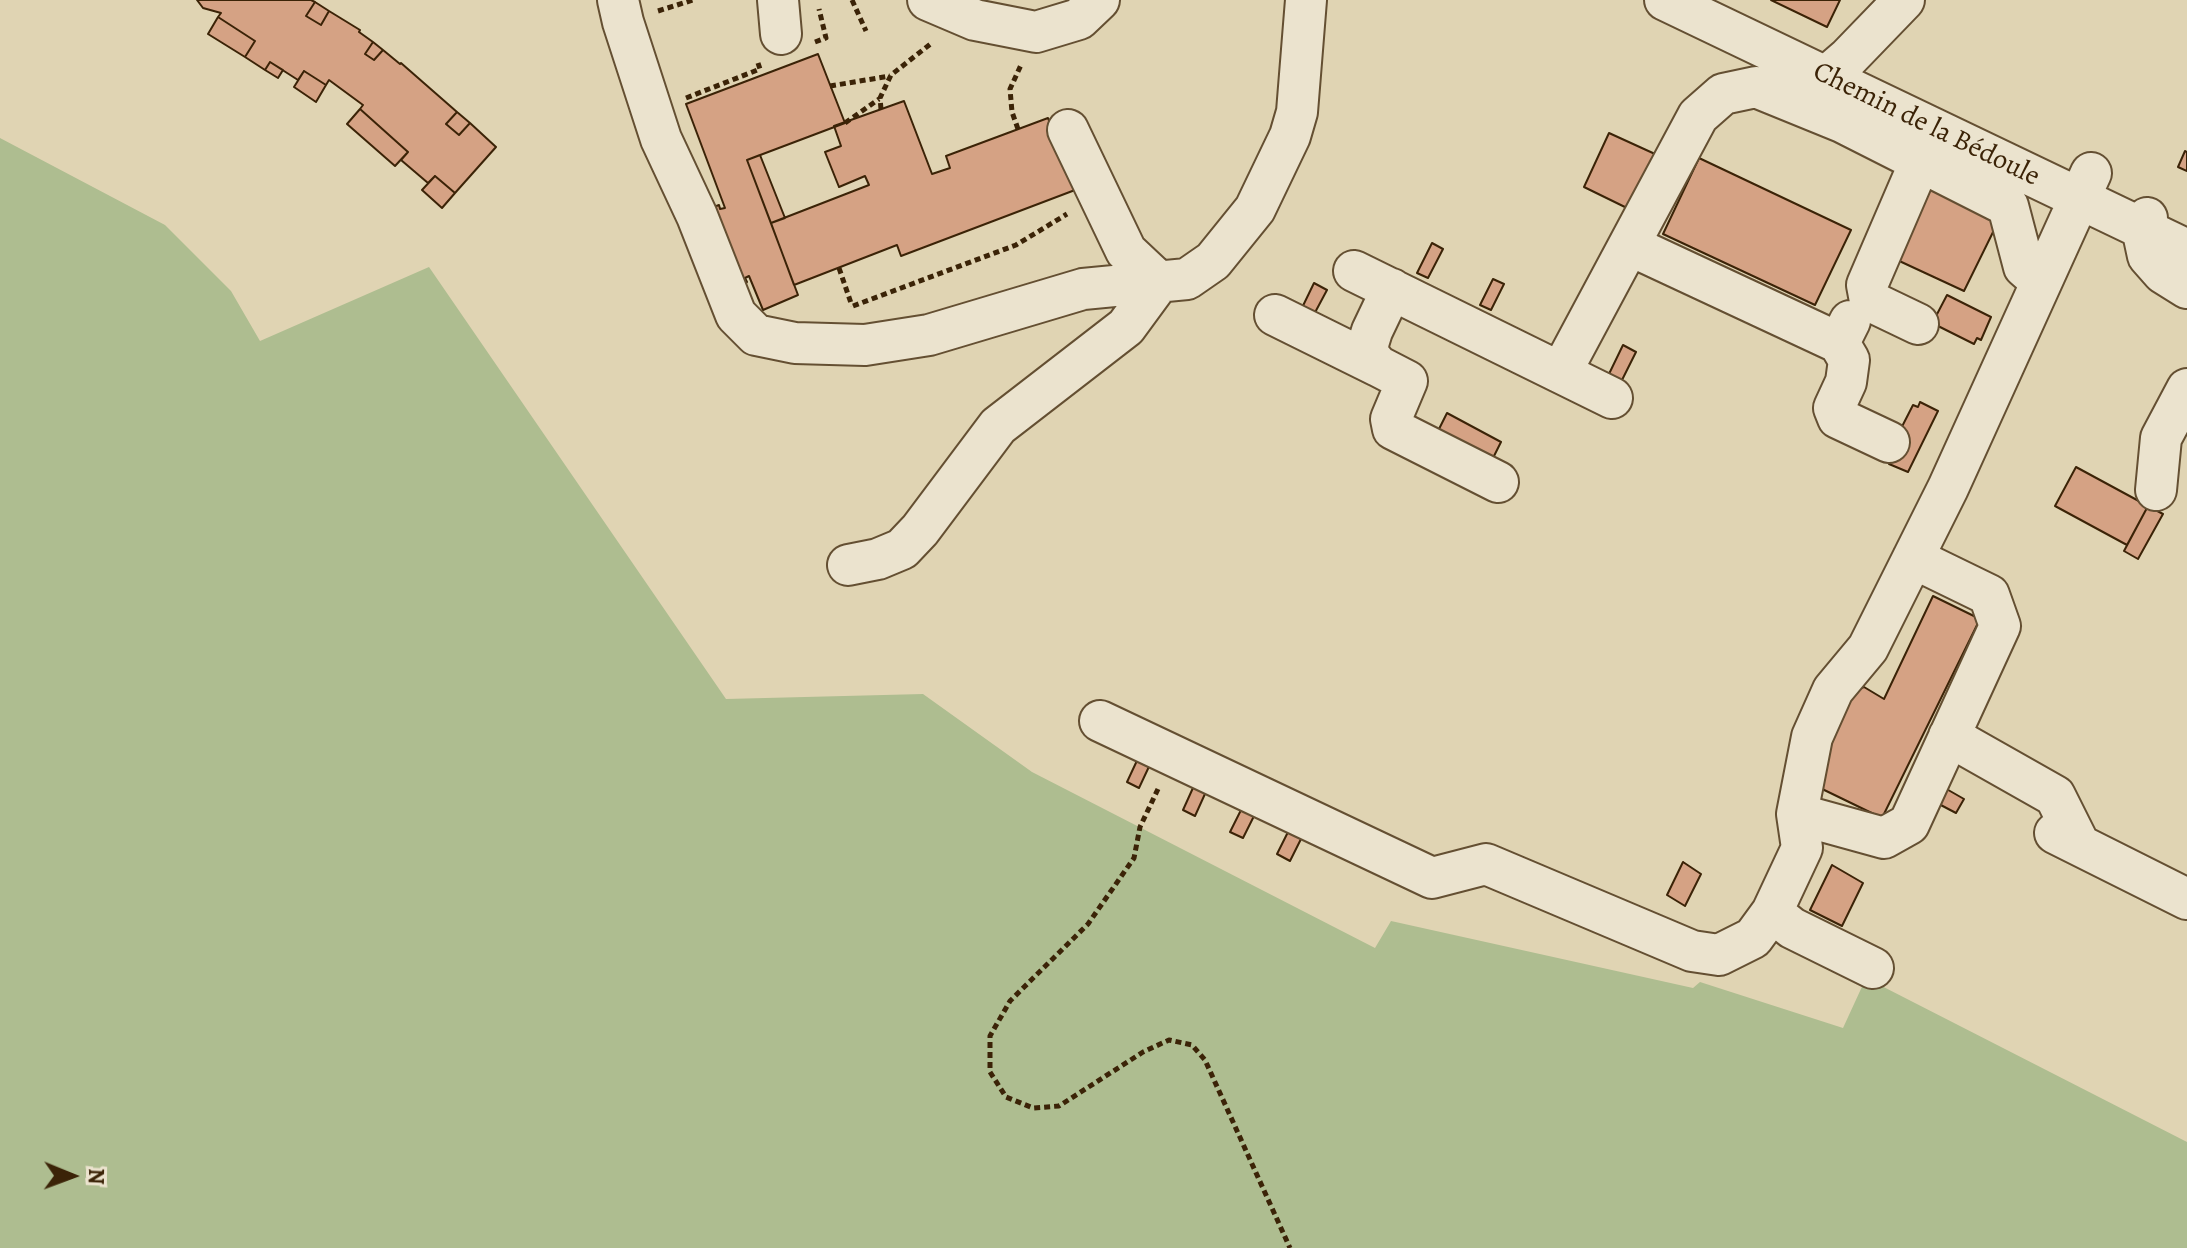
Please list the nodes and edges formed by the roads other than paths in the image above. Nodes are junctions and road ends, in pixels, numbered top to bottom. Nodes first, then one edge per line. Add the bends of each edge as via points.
1 (618, 0) edge
2 (928, 0) edge
3 (1099, 0) edge
4 (1306, 0) edge
5 (1665, 0) edge
6 (1726, 0) edge
7 (1904, 0) edge
8 (1837, 67) junction
9 (1068, 130) dead end
10 (1920, 162) junction
11 (2085, 186) junction
12 (2161, 217) edge
13 (1629, 245) junction
14 (2187, 250) edge
15 (1354, 271) dead end
16 (2040, 281) junction
17 (1159, 282) junction
18 (1867, 285) junction
19 (2187, 288) edge
20 (1392, 289) junction
21 (1275, 315) dead end
22 (1918, 324) dead end
23 (1839, 343) junction
24 (1378, 366) junction
25 (1561, 372) junction
26 (2187, 389) edge
27 (1612, 398) dead end
28 (1889, 442) dead end
29 (1498, 482) dead end
30 (2156, 490) dead end
31 (1913, 558) junction
32 (848, 565) dead end
33 (1100, 721) dead end
34 (1949, 736) junction
35 (1797, 814) junction
36 (2187, 899) edge
37 (1772, 912) junction
38 (1873, 968) dead end

1 - 17 street via 661,139 736,315 756,335 795,343 865,345 929,335 1083,289
2 - 3 street via 965,16 1036,32 1079,19
4 - 17 street via 1297,112 1255,209 1213,261 1187,279
5 - 8 street, Chemin de la Bédoule
6 - 8 street, Chemin de la Bédoule
7 - 8 street
8 - 11 street, Chemin de la Bédoule
9 - 17 street via 1126,251
10 - 13 street via 1756,87 1723,94 1698,116
10 - 16 street via 2008,206 2024,267
10 - 18 street
11 - 12 street, Chemin de la Bédoule
11 - 16 street
12 - 14 street, Chemin de la Bédoule
12 - 19 street via 2148,256
13 - 23 street
13 - 25 street
15 - 20 street
16 - 31 street
17 - 32 street via 1126,327 998,426 902,549
18 - 22 street via 1870,301
18 - 23 street
20 - 24 street via 1368,344 1369,356
20 - 25 street
21 - 24 street
23 - 28 street via 1849,360 1834,408 1838,418
24 - 29 street via 1407,381 1391,419 1393,429
25 - 27 street
26 - 30 street via 2161,438
31 - 34 street via 1989,595 2000,626
31 - 35 street via 1868,648 1833,690 1812,737
33 - 37 street via 1432,878 1486,864 1692,951 1719,955 1753,938
34 - 35 street via 1909,824 1884,838
34 - 36 street via 2055,796 2062,836
35 - 37 street via 1802,848
37 - 38 street via 1792,928

